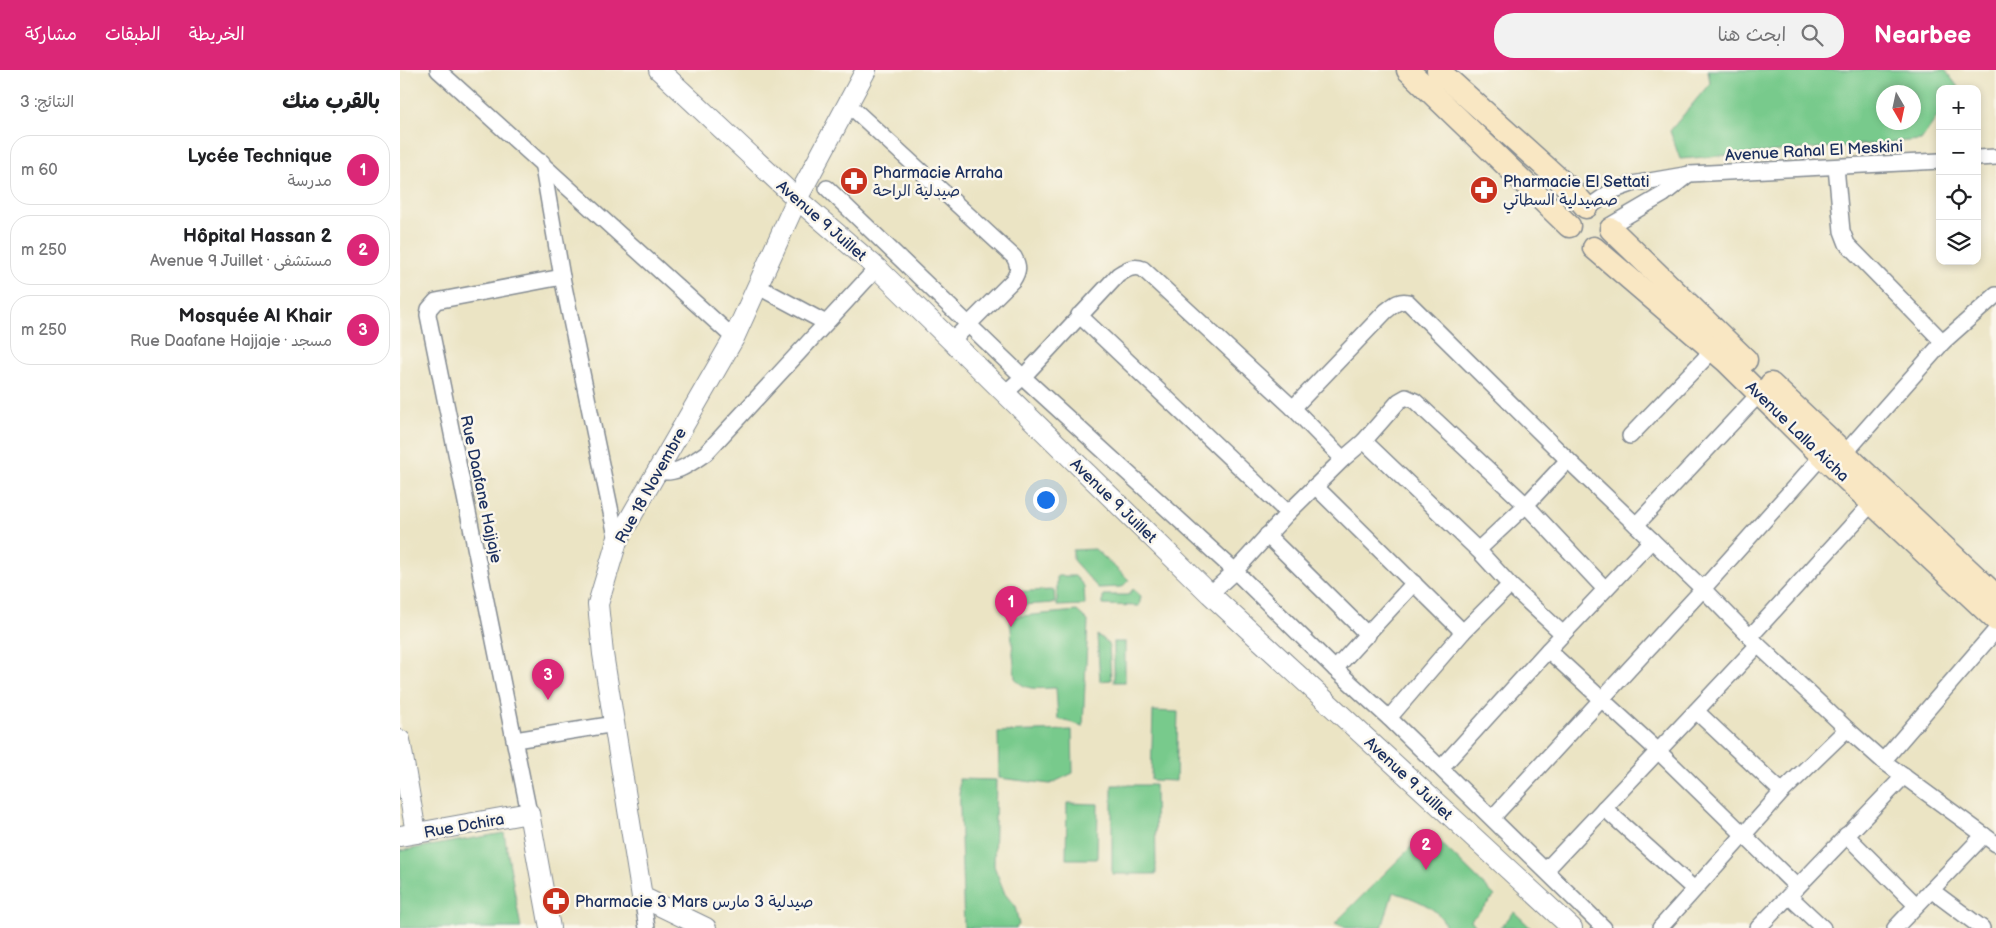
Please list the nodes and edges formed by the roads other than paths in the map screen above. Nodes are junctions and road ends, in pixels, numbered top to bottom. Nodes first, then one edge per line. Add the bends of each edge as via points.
1 (438, 70) edge
2 (659, 70) edge
3 (866, 70) edge
4 (1408, 70) edge
5 (1438, 70) edge
6 (848, 104) junction
7 (1996, 157) edge
8 (1981, 158) edge
9 (1936, 161) edge
10 (542, 162) junction
11 (1836, 167) junction
12 (1690, 174) junction
13 (827, 188) dead end
14 (797, 199) junction
15 (1588, 207) junction
16 (1569, 226) junction
17 (1611, 227) junction
18 (1594, 248) junction
19 (877, 268) junction
20 (562, 277) junction
21 (758, 286) junction
22 (1996, 295) edge
23 (1079, 315) junction
24 (826, 324) junction
25 (970, 324) junction
26 (734, 338) junction
27 (952, 341) junction
28 (1943, 342) junction
29 (1713, 350) junction
30 (1023, 377) junction
31 (1005, 393) junction
32 (1760, 393) junction
33 (1293, 408) junction
34 (1630, 436) dead end
35 (1364, 442) junction
36 (1844, 453) junction
37 (1822, 456) junction
38 (1342, 459) junction
39 (1568, 460) junction
40 (657, 472) junction
41 (1315, 486) junction
42 (1873, 502) junction
43 (1526, 506) junction
44 (1288, 513) junction
45 (1636, 525) junction
46 (1267, 535) junction
47 (1652, 540) junction
48 (617, 541) junction
49 (1478, 550) junction
50 (1235, 571) junction
51 (1414, 583) junction
52 (1510, 585) junction
53 (1605, 589) junction
54 (1703, 589) junction
55 (1210, 594) junction
56 (1996, 596) edge
57 (1996, 620) edge
58 (1996, 630) edge
59 (1463, 632) junction
60 (1563, 634) junction
61 (1368, 635) junction
62 (1754, 641) junction
63 (1548, 650) junction
64 (1336, 670) junction
65 (1602, 699) junction
66 (1696, 711) junction
67 (1389, 718) junction
68 (615, 724) junction
69 (1847, 728) junction
70 (400, 740) edge
71 (515, 740) junction
72 (1657, 750) junction
73 (1883, 761) junction
74 (1441, 768) junction
75 (1904, 776) junction
76 (1782, 792) junction
77 (1604, 808) junction
78 (529, 813) junction
79 (1493, 817) junction
80 (408, 835) edge
81 (1846, 835) junction
82 (1744, 836) junction
83 (1990, 840) edge
84 (1546, 870) junction
85 (1694, 889) junction
86 (1931, 890) junction
87 (1793, 891) junction
88 (642, 897) junction
89 (1916, 905) junction
90 (550, 928) edge
91 (647, 928) edge
92 (706, 928) edge
93 (1572, 928) edge
94 (1604, 928) edge
95 (1660, 928) edge
96 (1758, 928) edge
97 (1823, 928) edge
98 (1895, 928) edge
99 (1982, 928) edge

1 - 10 street
2 - 14 street, Avenue 9 Juillet
3 - 6 street, Rue 18 Novembre
4 - 16 main road, Avenue Lalla Aicha
5 - 15 main road, Avenue Lalla Aicha
6 - 14 street, Rue 18 Novembre
6 - 25 street via 1014,256 1018,273
7 - 8 street
9 - 11 street, Avenue Rahal El Meskini
10 - 20 street
10 - 26 street
11 - 12 street, Avenue Rahal El Meskini
11 - 28 street via 1842,231 1847,244
12 - 15 street, Avenue Rahal El Meskini via 1632,184 1612,191
12 - 17 street
13 - 25 street
14 - 19 street, Avenue 9 Juillet
14 - 21 street, Rue 18 Novembre
15 - 16 main road via 1575,214
15 - 17 main road, Avenue Lalla Aicha via 1603,212
16 - 18 main road, Avenue Lalla Aicha via 1576,243 1588,249
17 - 18 main road via 1606,242
17 - 36 main road, Avenue Lalla Aicha
18 - 29 main road, Avenue Lalla Aicha
19 - 24 street
19 - 27 street, Avenue 9 Juillet
20 - 48 street
20 - 71 street, Rue Daafane Hajjaje via 436,301 428,314
21 - 24 street
21 - 26 street, Rue 18 Novembre
22 - 28 street
23 - 30 street
23 - 33 street via 1118,275 1128,269 1143,269
23 - 44 street
24 - 40 street via 706,453 680,469
25 - 27 street
25 - 30 street
26 - 40 street, Rue 18 Novembre
27 - 31 street, Avenue 9 Juillet
28 - 36 street
29 - 32 main road, Avenue Lalla Aicha
29 - 34 street
30 - 31 street
30 - 50 street
31 - 55 street, Avenue 9 Juillet
32 - 37 main road, Avenue Lalla Aicha
32 - 45 street
33 - 38 street
33 - 39 street via 1386,311 1402,301 1408,302
35 - 38 street
35 - 43 street via 1398,402 1411,398
35 - 49 street
36 - 56 main road, Avenue Lalla Aicha
37 - 42 main road, Avenue Lalla Aicha
37 - 54 street
38 - 41 street
39 - 43 street
39 - 45 street
40 - 48 street, Rue 18 Novembre
41 - 44 street
41 - 51 street
42 - 57 main road, Avenue Lalla Aicha
42 - 62 street
43 - 49 street
43 - 53 street
44 - 46 street
45 - 47 street
46 - 50 street
46 - 61 street
47 - 53 street
47 - 54 street
48 - 68 street, Rue 18 Novembre via 598,604
49 - 52 street
50 - 55 street
50 - 64 street
51 - 59 street
51 - 61 street
52 - 59 street
52 - 60 street
53 - 60 street
54 - 62 street
54 - 65 street
55 - 93 street, Avenue 9 Juillet
58 - 73 street
59 - 67 street
60 - 63 street
61 - 64 street
62 - 66 street
62 - 69 street
63 - 65 street
63 - 74 street
64 - 67 street
65 - 72 street
65 - 79 street
66 - 72 street
66 - 76 street
67 - 74 street
68 - 71 street
68 - 88 street, Rue 18 Novembre
69 - 73 street
69 - 76 street
70 - 80 street
71 - 78 street, Rue Daafane Hajjaje
72 - 77 street
72 - 82 street
73 - 75 street
74 - 79 street
75 - 81 street
75 - 83 street
76 - 82 street
77 - 84 street
77 - 85 street
78 - 80 street, Rue Dchira
78 - 90 street
79 - 84 street
81 - 87 street
81 - 89 street
82 - 85 street
82 - 87 street
83 - 86 street
84 - 94 street
85 - 95 street
86 - 89 street
86 - 99 street
87 - 96 street
87 - 97 street
88 - 91 street
88 - 92 street
89 - 98 street

